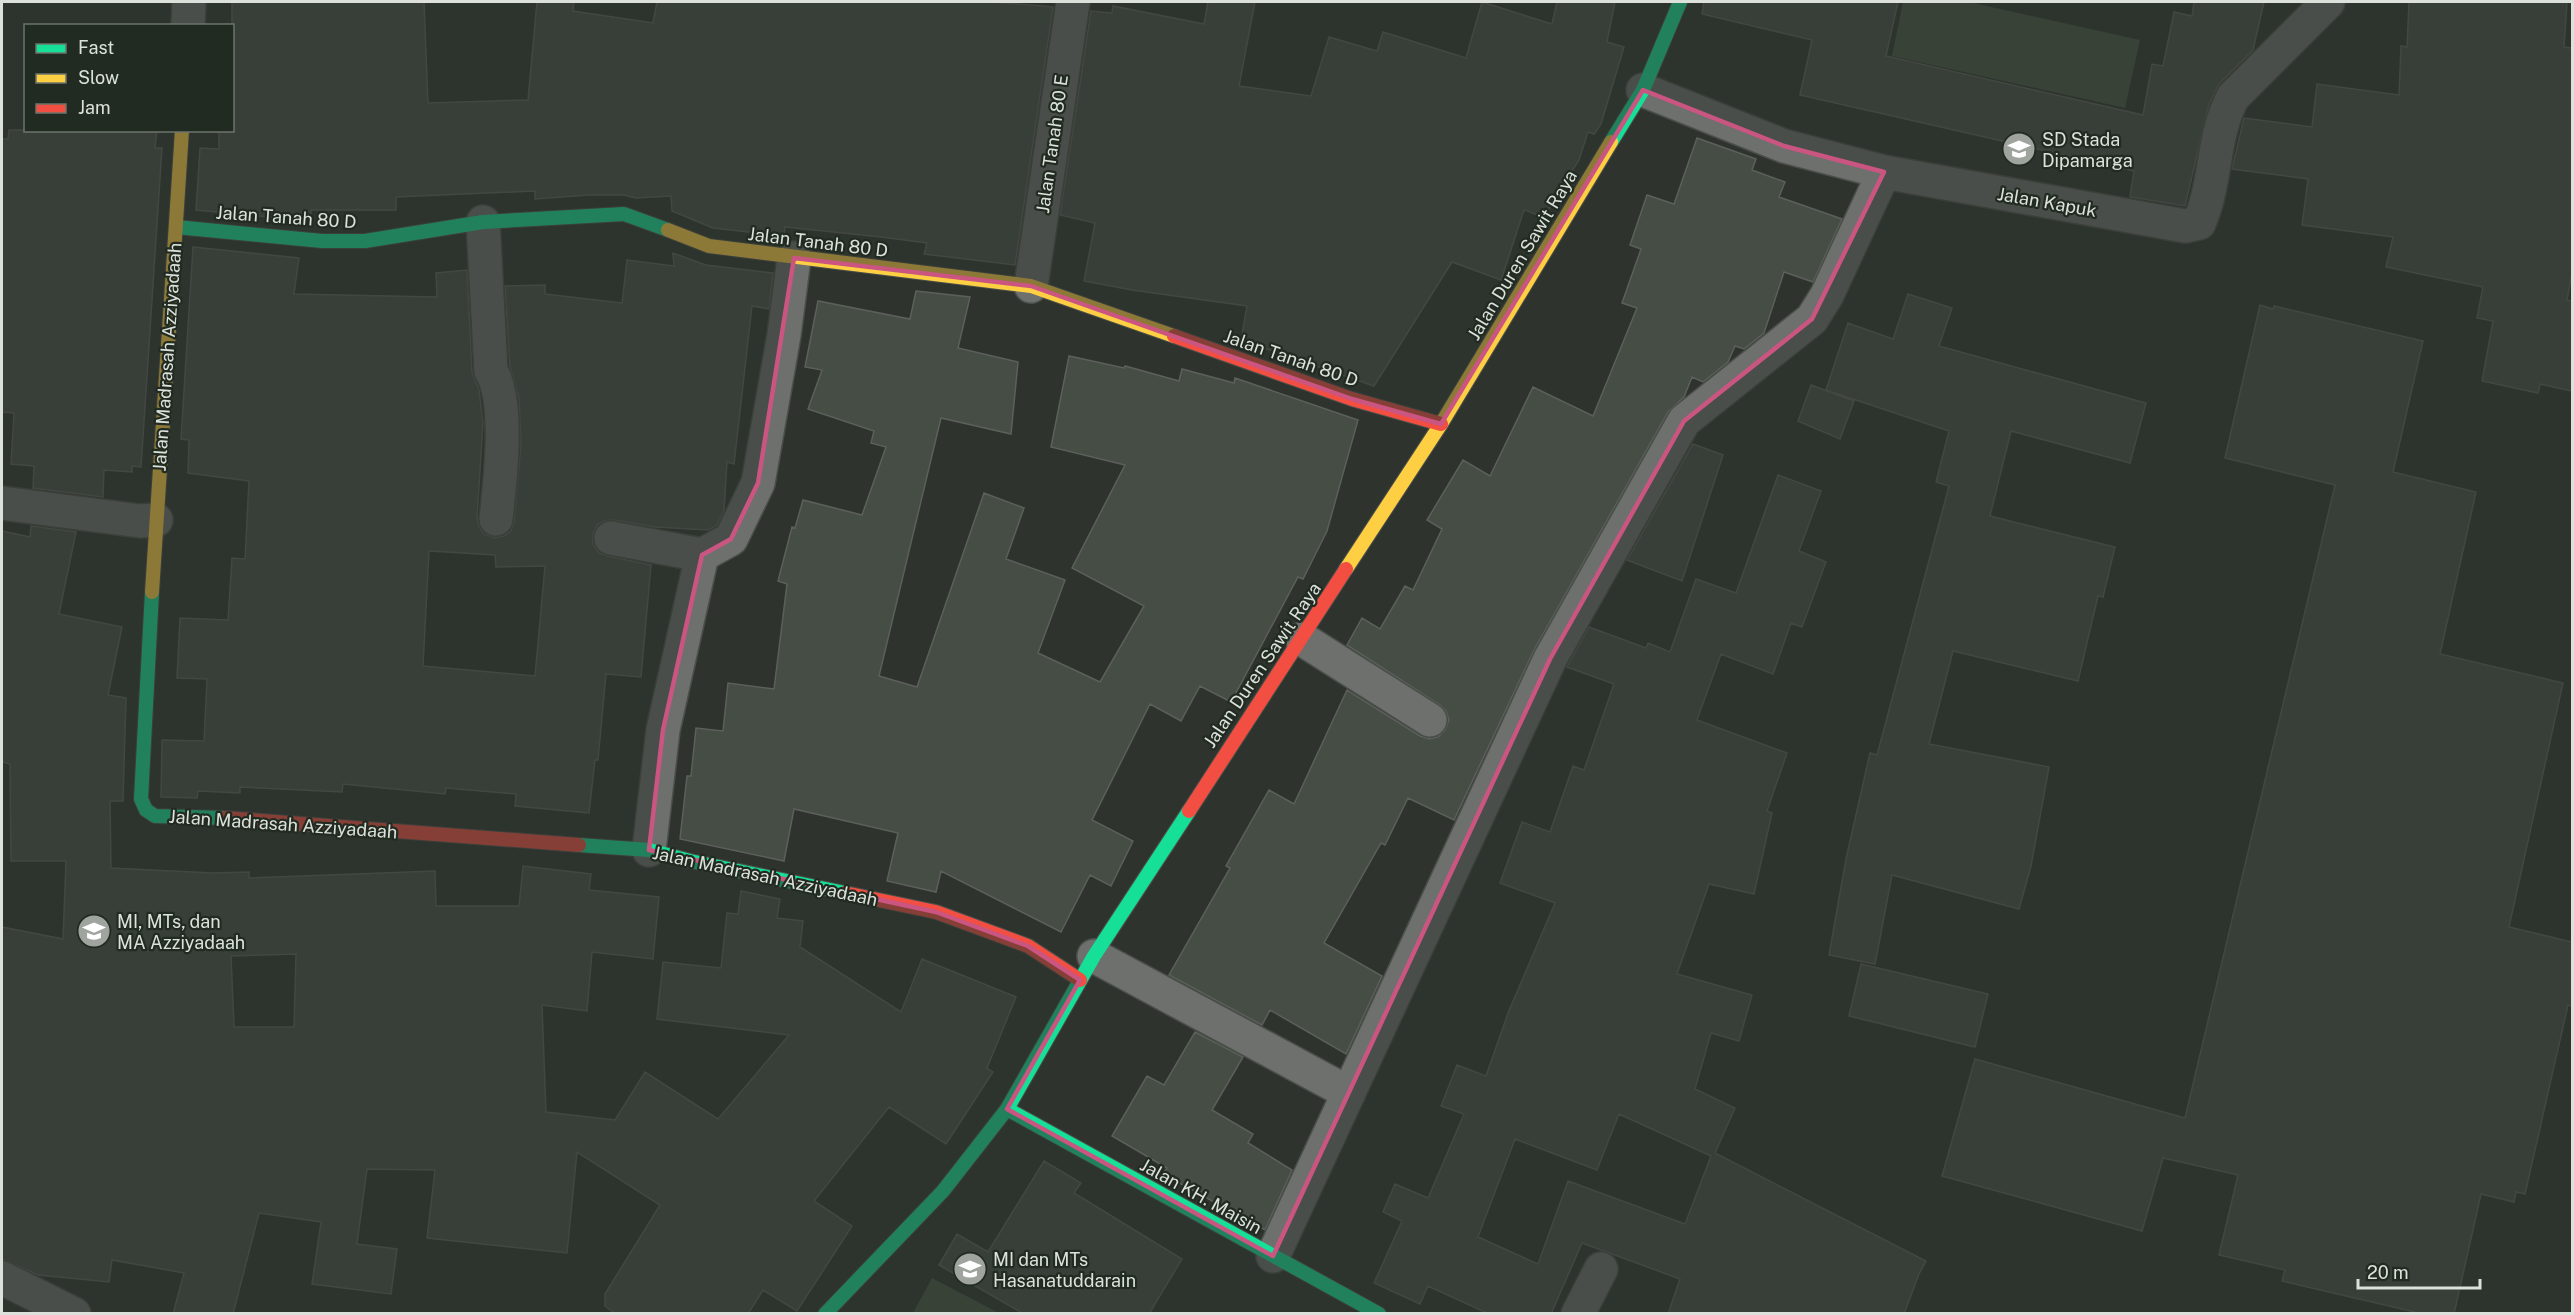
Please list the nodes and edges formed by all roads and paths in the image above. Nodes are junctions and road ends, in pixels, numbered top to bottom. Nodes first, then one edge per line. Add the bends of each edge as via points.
1 (189, 2) edge
2 (1073, 2) edge
3 (1680, 2) edge
4 (2328, 2) edge
5 (188, 24) edge
6 (1643, 90) junction
7 (182, 132) edge
8 (1884, 172) junction
9 (483, 222) junction
10 (176, 227) junction
11 (794, 258) junction
12 (1031, 286) junction
13 (1441, 424) junction
14 (2, 503) edge
15 (496, 519) dead end
16 (156, 520) junction
17 (611, 538) dead end
18 (702, 555) junction
19 (1302, 639) junction
20 (1430, 720) dead end
21 (649, 850) junction
22 (1087, 968) junction
23 (1349, 1093) junction
24 (1007, 1109) junction
25 (1272, 1256) junction
26 (1601, 1269) dead end
27 (2, 1284) edge
28 (74, 1314) edge
29 (825, 1314) edge
30 (1379, 1314) edge
31 (1578, 1314) edge

1 - 5 street
2 - 12 street, Jalan Tanah 80 E
3 - 6 street, Jalan Duren Sawit Raya
4 - 8 street, Jalan Kapuk via 2233,97 2219,131 2205,210 2199,223 2185,226
6 - 8 street, Jalan Kapuk via 1784,146
6 - 13 street, Jalan Duren Sawit Raya
7 - 10 street, Jalan Madrasah Azziyadaah
8 - 23 street via 1812,319 1684,421 1550,659
9 - 10 street, Jalan Tanah 80 D via 365,241 322,241
9 - 11 street, Jalan Tanah 80 D via 624,214 709,246
9 - 15 street via 491,371 498,385 503,452
10 - 16 street, Jalan Madrasah Azziyadaah
11 - 12 street, Jalan Tanah 80 D
11 - 18 street via 758,483 731,539
12 - 13 street, Jalan Tanah 80 D via 1352,399
13 - 19 street, Jalan Duren Sawit Raya
14 - 16 street
16 - 21 street, Jalan Madrasah Azziyadaah via 141,799 146,810 155,816
17 - 18 street
18 - 21 street via 663,730
19 - 20 street
19 - 22 street, Jalan Duren Sawit Raya
21 - 22 street, Jalan Madrasah Azziyadaah via 936,912
22 - 23 street
22 - 24 street, Jalan Duren Sawit Raya
23 - 25 street
24 - 25 street, Jalan KH. Maisin
24 - 29 street, Jalan Duren Sawit Raya via 943,1191
25 - 30 street, Jalan KH. Maisin
26 - 31 street
27 - 28 street

